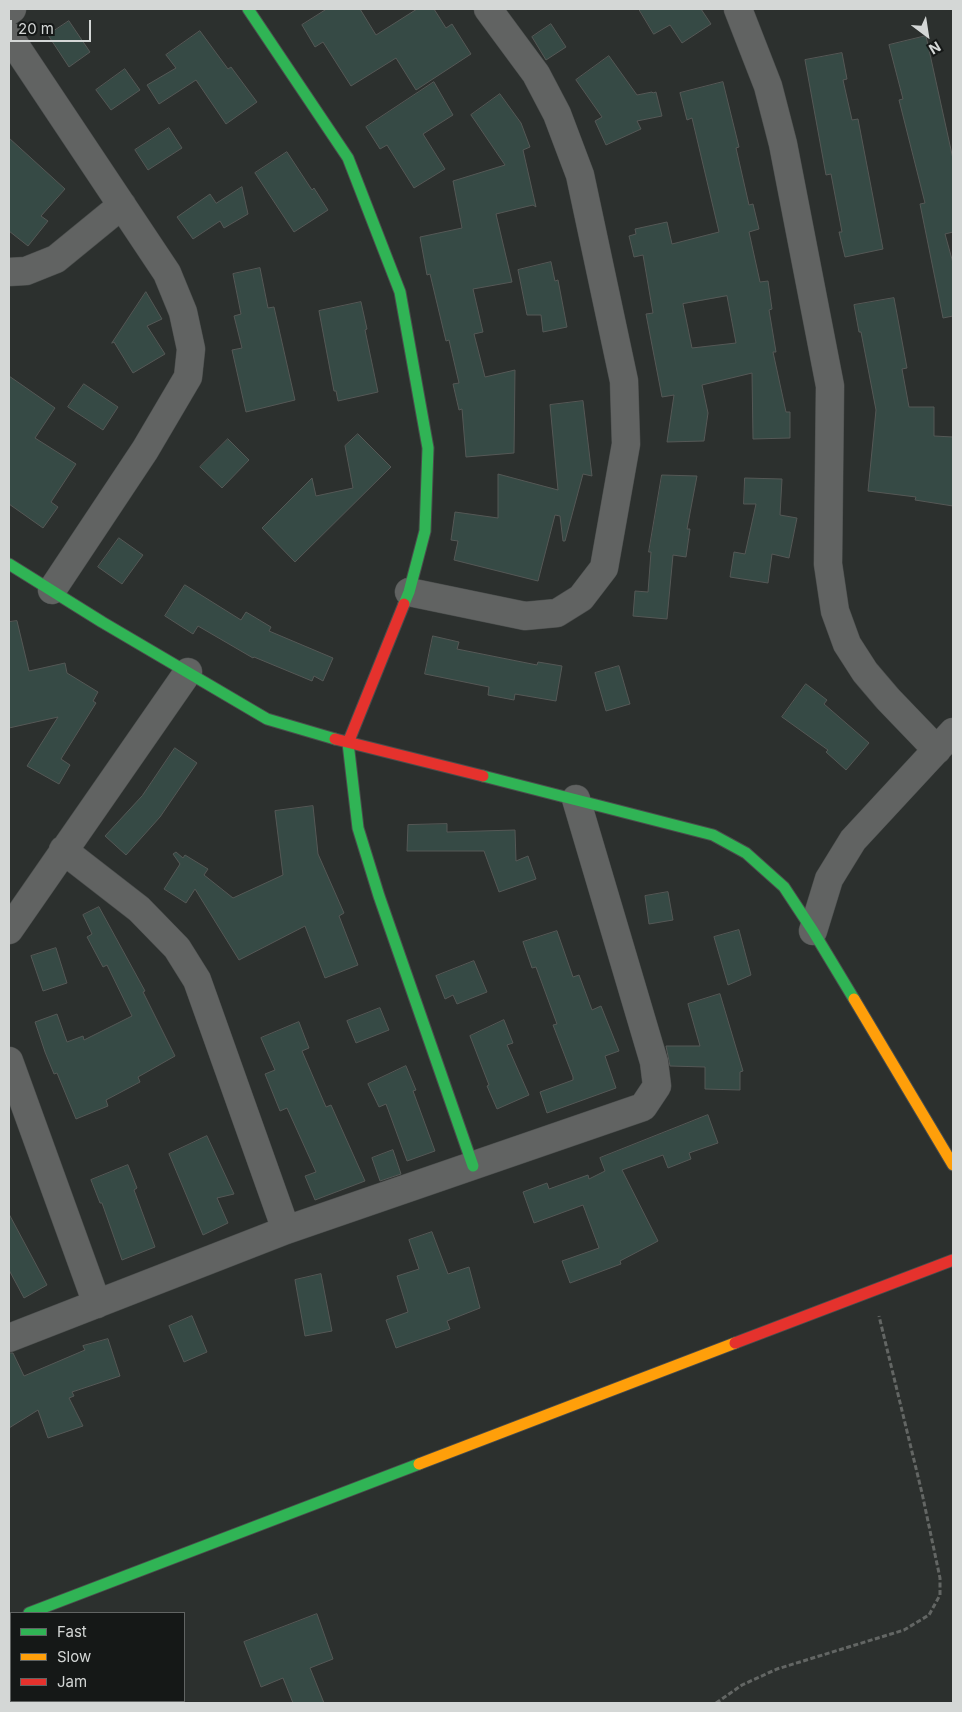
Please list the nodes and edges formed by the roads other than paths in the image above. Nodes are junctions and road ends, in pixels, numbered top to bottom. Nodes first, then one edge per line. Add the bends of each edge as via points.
1 (12, 9) edge
2 (248, 9) edge
3 (488, 9) edge
4 (738, 9) edge
5 (9, 11) edge
6 (9, 36) edge
7 (122, 205) junction
8 (9, 272) edge
9 (9, 564) edge
10 (52, 590) junction
11 (409, 592) junction
12 (188, 672) junction
13 (945, 741) edge
14 (348, 743) junction
15 (576, 799) junction
16 (63, 850) junction
17 (9, 930) edge
18 (813, 931) junction
19 (9, 1061) edge
20 (953, 1165) edge
21 (473, 1166) junction
22 (286, 1230) junction
23 (953, 1260) edge
24 (97, 1304) junction
25 (9, 1338) edge
26 (38, 1612) edge

1 - 5 street
2 - 11 street via 348,158 400,292 428,448 425,531
3 - 11 street via 536,74 557,114 580,175 624,381 626,444 604,568 581,598 557,613 525,616
4 - 13 street via 768,86 783,144 830,386 828,564 836,612 847,644 888,699
6 - 7 street
7 - 8 street via 56,259 26,271
7 - 10 street via 167,273 183,312 191,349 188,377 145,450
9 - 10 street
10 - 12 street
11 - 14 street
12 - 14 street via 267,719
12 - 16 street
13 - 18 street via 853,840 829,879
14 - 15 street
14 - 21 street via 358,828
15 - 18 street via 713,835 746,853 784,887
15 - 21 street via 654,1062 657,1086 644,1107
16 - 17 street
16 - 22 street via 139,909 177,948 197,980
18 - 20 street
19 - 24 street
21 - 22 street
22 - 24 street
23 - 26 street
24 - 25 street

